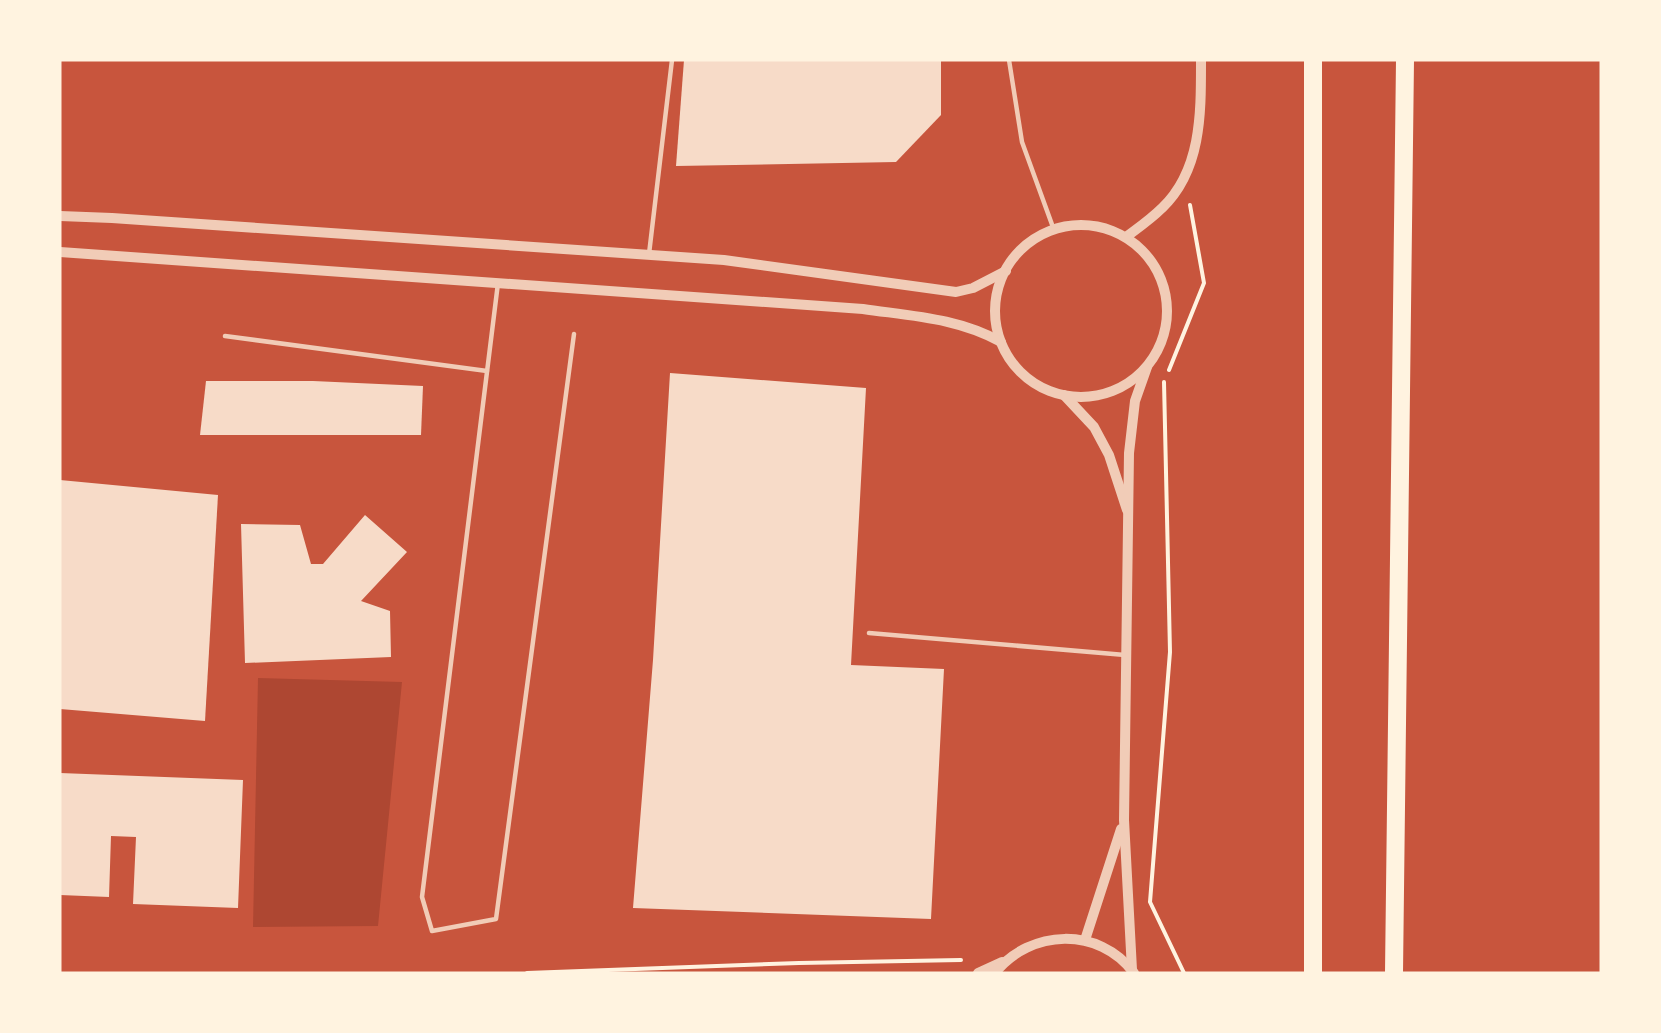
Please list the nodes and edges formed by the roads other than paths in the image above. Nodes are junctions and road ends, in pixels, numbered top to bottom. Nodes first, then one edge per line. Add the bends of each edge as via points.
1 (672, 60) edge
2 (1009, 60) edge
3 (1201, 60) edge
4 (1313, 60) edge
5 (1405, 60) edge
6 (60, 216) edge
7 (1054, 230) junction
8 (1126, 237) junction
9 (60, 252) edge
10 (650, 255) junction
11 (1006, 272) junction
12 (498, 282) junction
13 (573, 334) dead end
14 (225, 336) dead end
15 (1001, 342) junction
16 (1147, 367) junction
17 (488, 370) junction
18 (1064, 395) junction
19 (1130, 519) junction
20 (869, 633) dead end
21 (1125, 655) junction
22 (1124, 820) junction
23 (1085, 940) junction
24 (1005, 960) junction
25 (1133, 972) edge
26 (978, 973) edge
27 (995, 973) edge
28 (1313, 973) edge
29 (1394, 973) edge

1 - 10 lane
2 - 7 lane via 1022,142
3 - 8 street via 1201,113 1191,166 1162,209
4 - 28 highway
5 - 29 highway
6 - 10 street
7 - 8 street via 1078,225
7 - 11 street via 1031,241 1013,258
8 - 16 street via 1145,253 1159,274 1166,297 1167,322
9 - 12 street
10 - 11 street via 784,267 956,292
11 - 15 street via 995,304
12 - 15 street via 862,309 955,322
12 - 17 lane
13 - 17 lane via 496,920 432,932 422,897
14 - 17 lane
15 - 18 street via 1017,370 1036,385
16 - 18 street via 1105,394
16 - 19 street via 1135,401
18 - 19 street via 1094,427 1109,455
19 - 21 street
20 - 21 lane
21 - 22 street
22 - 23 street
22 - 25 street
23 - 24 street via 1057,938 1039,942
23 - 25 street via 1111,951
24 - 26 street
24 - 27 street

